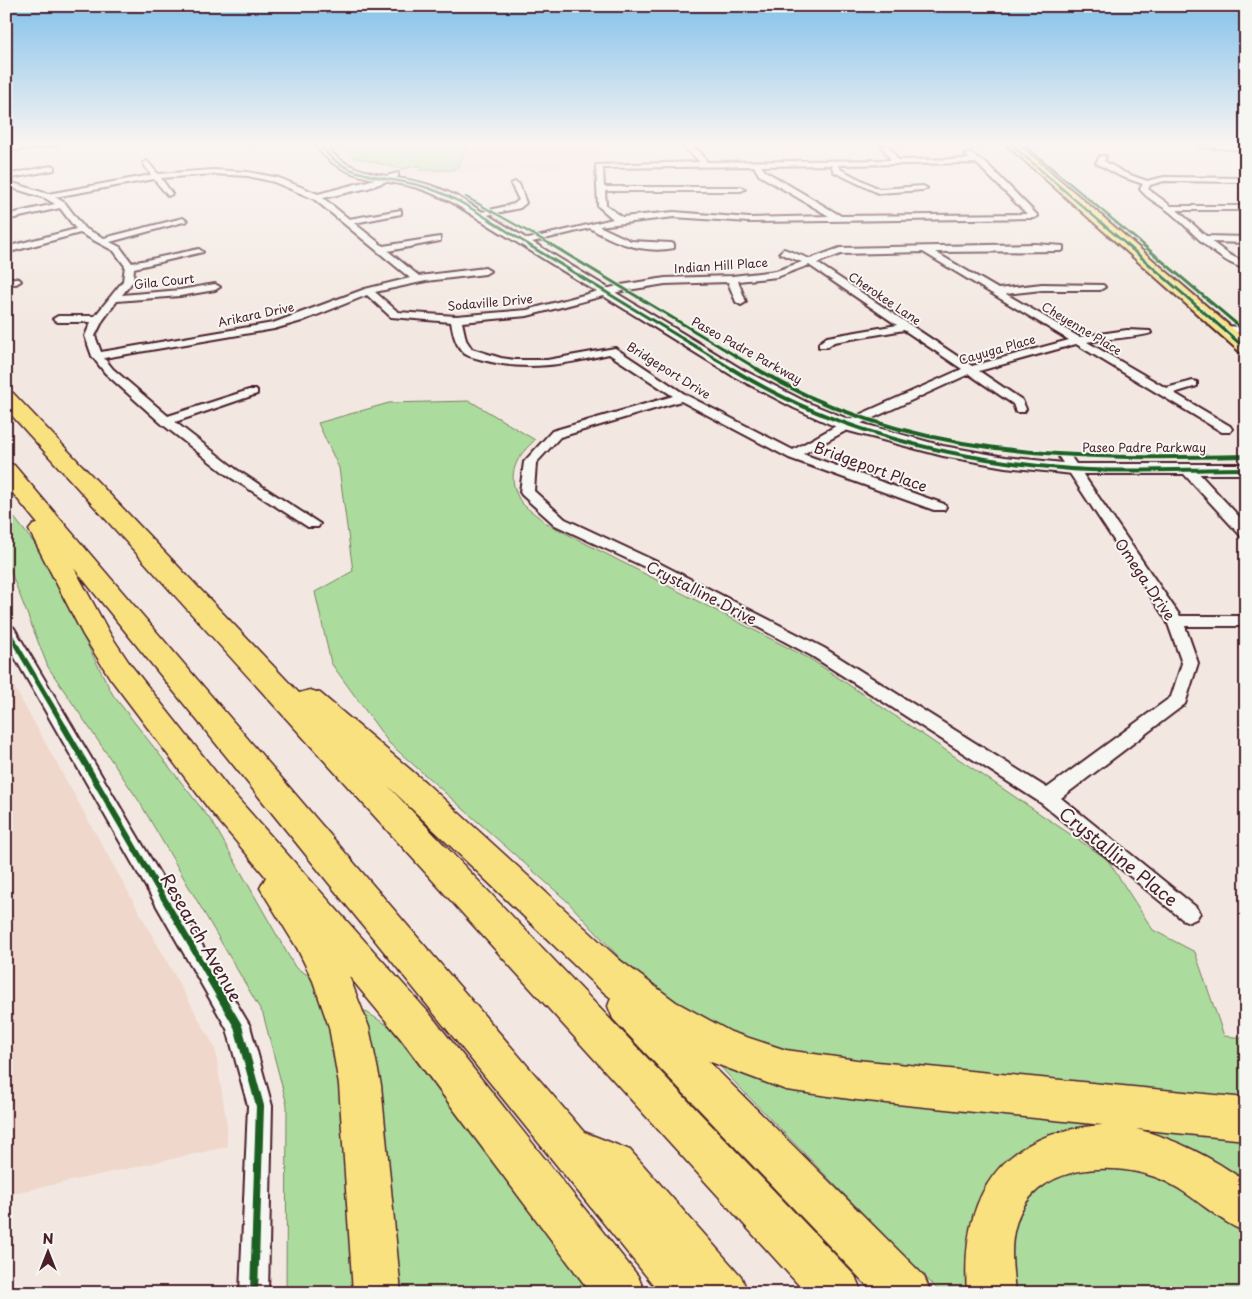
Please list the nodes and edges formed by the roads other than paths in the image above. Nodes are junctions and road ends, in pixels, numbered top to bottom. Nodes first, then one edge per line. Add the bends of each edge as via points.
1 (62, 206) joint
2 (327, 206) edge
3 (464, 206) edge
4 (483, 206) edge
5 (517, 206) edge
6 (602, 206) edge
7 (817, 206) edge
8 (1023, 206) edge
9 (1080, 206) edge
10 (1096, 206) edge
11 (1165, 206) edge
12 (1170, 208) junction
13 (1246, 208) edge
14 (398, 212) dead end
15 (495, 212) junction
16 (481, 215) junction
17 (6, 218) edge
18 (838, 218) junction
19 (620, 220) junction
20 (183, 221) dead end
21 (346, 222) junction
22 (592, 226) junction
23 (81, 230) junction
24 (540, 238) junction
25 (437, 239) dead end
26 (1205, 239) junction
27 (1246, 240) edge
28 (104, 241) junction
29 (524, 241) junction
30 (671, 246) dead end
31 (924, 248) junction
32 (1060, 248) dead end
33 (382, 249) junction
34 (6, 250) edge
35 (199, 252) dead end
36 (784, 252) dead end
37 (810, 262) junction
38 (130, 266) junction
39 (1246, 266) edge
40 (485, 271) dead end
41 (416, 278) junction
42 (732, 279) junction
43 (215, 287) dead end
44 (1100, 287) dead end
45 (614, 290) junction
46 (368, 292) junction
47 (997, 292) junction
48 (116, 298) junction
49 (742, 302) dead end
50 (58, 319) dead end
51 (98, 319) junction
52 (456, 319) junction
53 (904, 327) junction
54 (1223, 330) junction
55 (1245, 330) edge
56 (1146, 333) dead end
57 (1078, 340) junction
58 (823, 345) dead end
59 (1246, 349) edge
60 (97, 356) junction
61 (970, 370) junction
62 (1193, 384) dead end
63 (253, 392) dead end
64 (1165, 392) junction
65 (6, 397) edge
66 (682, 397) junction
67 (1020, 409) dead end
68 (166, 421) junction
69 (855, 421) junction
70 (1226, 429) dead end
71 (793, 455) junction
72 (1246, 456) edge
73 (1069, 463) junction
74 (1246, 469) edge
75 (6, 470) edge
76 (1189, 471) junction
77 (939, 507) dead end
78 (41, 514) junction
79 (1231, 517) junction
80 (1246, 517) edge
81 (313, 524) dead end
82 (1246, 533) edge
83 (202, 606) junction
84 (1175, 621) junction
85 (1246, 621) edge
86 (6, 628) edge
87 (220, 798) junction
88 (1048, 798) junction
89 (466, 840) junction
90 (1189, 914) dead end
91 (1246, 1119) edge
92 (571, 1149) junction
93 (1246, 1210) edge
94 (254, 1293) edge
95 (376, 1293) edge
96 (621, 1293) edge
97 (691, 1293) edge
98 (724, 1293) edge
99 (838, 1293) edge
100 (906, 1293) edge
101 (991, 1293) edge

1 - 17 street
1 - 23 street
2 - 21 street
3 - 16 main road, Paseo Padre Parkway
4 - 15 main road, Paseo Padre Parkway
5 - 15 street
6 - 19 street
7 - 18 street
8 - 18 street via 1034,216
9 - 54 main road
10 - 55 main road
11 - 12 street
12 - 13 street
12 - 26 street
14 - 21 street
15 - 16 street
15 - 24 main road, Paseo Padre Parkway
16 - 29 main road, Paseo Padre Parkway
18 - 19 street via 749,220 680,214
19 - 22 street
20 - 28 street
21 - 33 street
22 - 24 street
22 - 30 street via 622,243
23 - 28 street
23 - 34 street
24 - 29 street
24 - 45 main road, Paseo Padre Parkway
25 - 33 street
26 - 27 street
26 - 39 street via 1221,255
28 - 38 street via 117,249
29 - 45 main road, Paseo Padre Parkway
31 - 32 street, Indian Hill Place
31 - 37 street, Indian Hill Place via 840,251
31 - 47 street, Cheyenne Place
33 - 41 street
35 - 38 street
36 - 37 street, Cherokee Lane
37 - 42 street, Indian Hill Place via 777,274
37 - 53 street, Cherokee Lane
38 - 48 street via 128,280
40 - 41 street
41 - 46 street, Arikara Drive
42 - 45 street, Indian Hill Place via 665,281
42 - 49 street
43 - 48 street, Gila Court
44 - 47 street via 1042,286
45 - 52 street, Sodaville Drive via 527,313
45 - 69 main road, Paseo Padre Parkway via 738,373 800,405
46 - 52 street, Sodaville Drive via 395,315
46 - 60 street, Arikara Drive via 296,321
47 - 57 street, Cheyenne Place
48 - 51 street
50 - 51 street
51 - 60 street via 90,336
52 - 66 street, Bridgeport Drive via 461,340 468,351 495,361 559,362 611,350
53 - 58 street via 831,339
53 - 61 street, Cherokee Lane
54 - 55 street
54 - 59 main road
56 - 57 street, Cayuga Place
57 - 61 street, Cayuga Place
57 - 64 street, Cheyenne Place
60 - 68 street via 109,371
61 - 67 street, Cherokee Lane via 1018,402
61 - 69 street, Cayuga Place
62 - 64 street
63 - 68 street
64 - 70 street, Cheyenne Place
65 - 83 highway
66 - 71 street, Bridgeport Drive
66 - 88 street, Crystalline Drive via 556,434 530,462 527,492 560,522 652,565 818,652
68 - 81 street via 274,503
69 - 71 street, Cayuga Place
69 - 73 main road, Paseo Padre Parkway via 886,438 943,451 1005,462
71 - 77 street, Bridgeport Place
72 - 73 main road, Paseo Padre Parkway
73 - 76 main road, Paseo Padre Parkway
73 - 84 street, Omega Drive
74 - 76 main road, Paseo Padre Parkway
75 - 78 highway
76 - 79 street
78 - 87 highway via 40,528 45,541 97,635 120,671
78 - 92 highway
79 - 80 street
79 - 82 street
83 - 89 highway
83 - 99 highway
84 - 85 street
84 - 88 street, Omega Drive via 1190,663 1179,700
86 - 94 street, Research Avenue via 238,1026 260,1106
87 - 95 highway via 310,938 332,979 349,1027 360,1085
87 - 96 highway via 415,1026
88 - 90 street, Crystalline Place
89 - 91 highway via 608,973 662,1015 721,1048 786,1070 856,1080
89 - 100 highway
92 - 97 highway
92 - 98 highway via 615,1165
93 - 101 highway via 1202,1179 1156,1156 1099,1145 1067,1151 1031,1167 1015,1182 1002,1202 993,1223 990,1245

